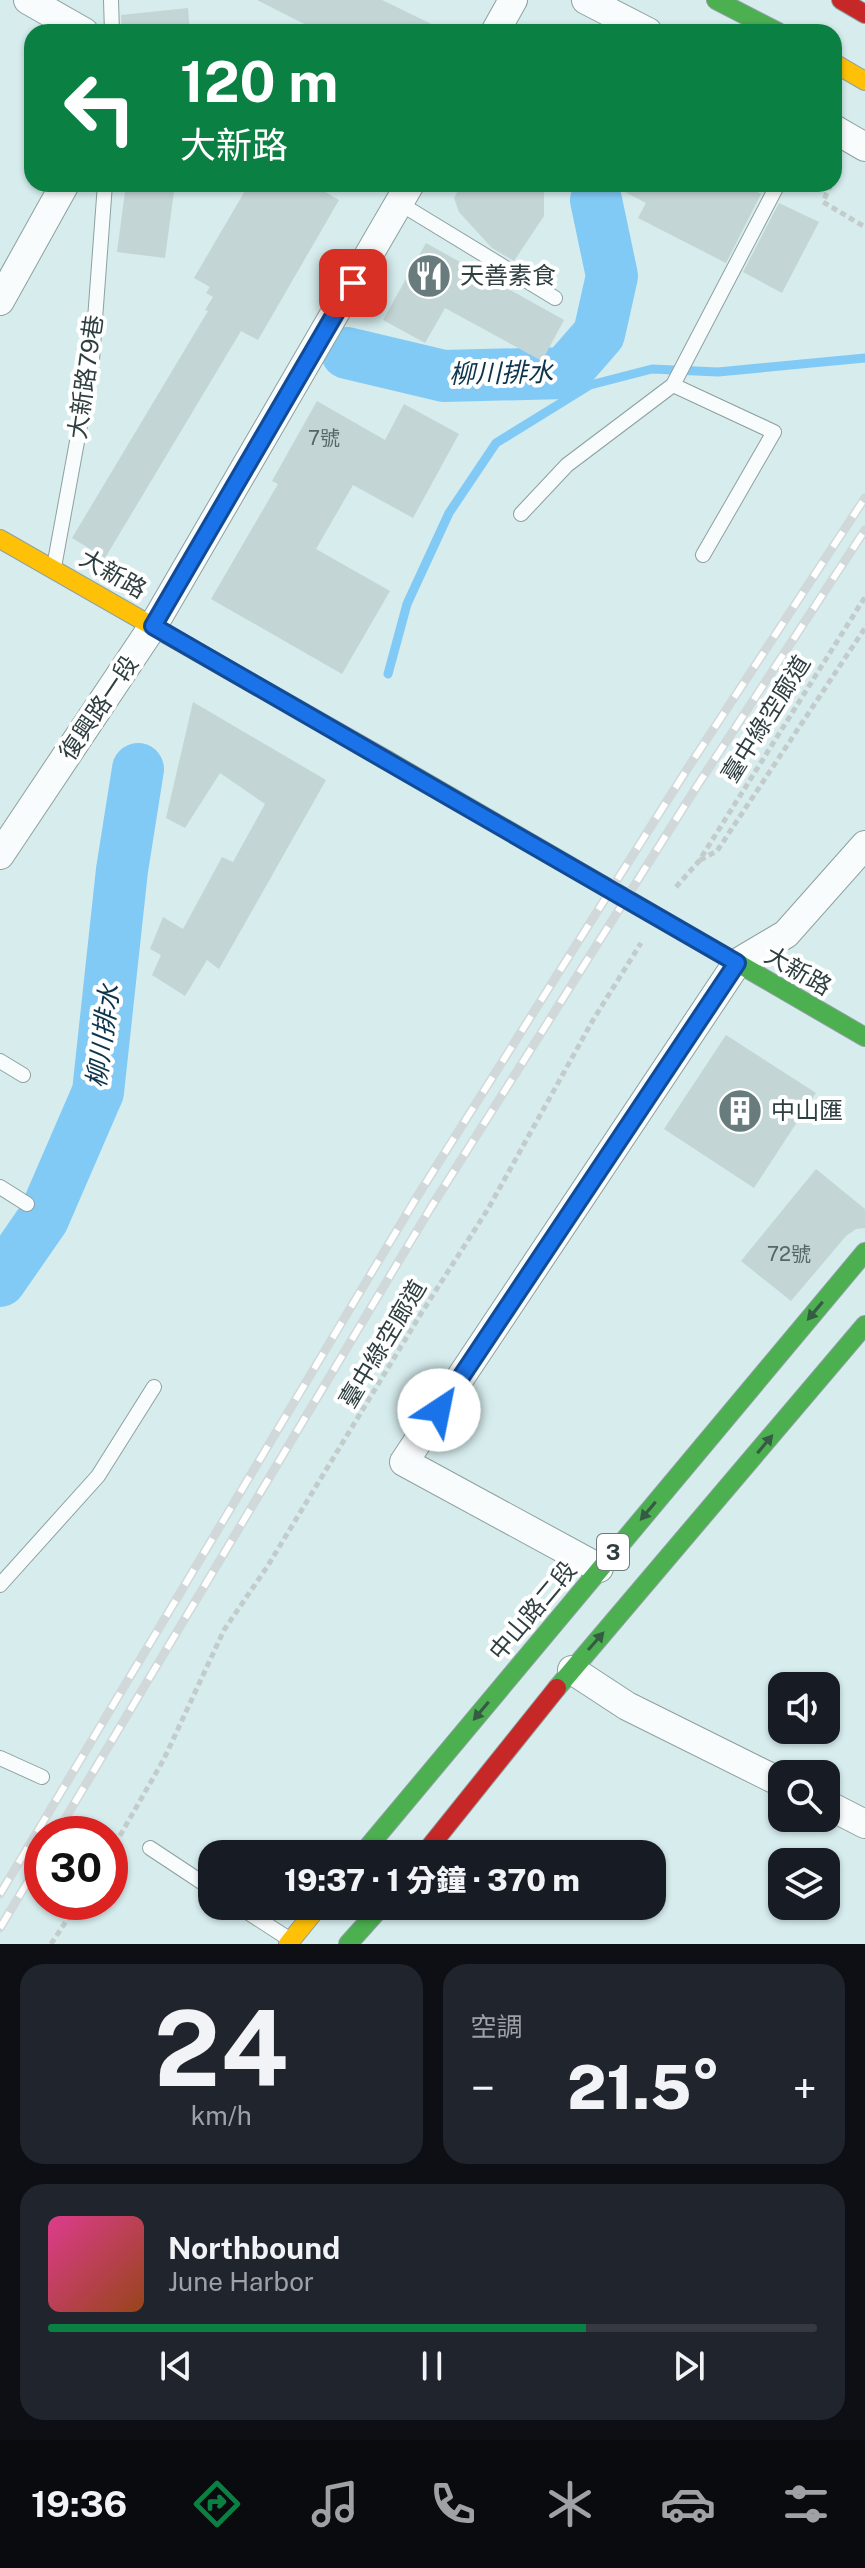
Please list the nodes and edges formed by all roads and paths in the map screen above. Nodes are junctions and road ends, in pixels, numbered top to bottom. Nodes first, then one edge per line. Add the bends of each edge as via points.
1 (28, 0) edge
2 (111, 0) edge
3 (513, 0) edge
4 (586, 0) edge
5 (716, 0) edge
6 (841, 0) edge
7 (865, 14) edge
8 (70, 24) edge
9 (112, 24) edge
10 (500, 24) edge
11 (632, 24) edge
12 (762, 24) edge
13 (842, 68) edge
14 (865, 81) edge
15 (842, 134) edge
16 (865, 147) edge
17 (61, 192) edge
18 (104, 192) edge
19 (774, 192) edge
20 (827, 192) edge
21 (404, 194) edge
22 (865, 227) edge
23 (555, 298) dead end
24 (0, 301) edge
25 (673, 385) junction
26 (521, 514) dead end
27 (0, 539) edge
28 (703, 555) dead end
29 (53, 568) junction
30 (865, 597) edge
31 (153, 626) junction
32 (865, 628) edge
33 (865, 845) edge
34 (0, 855) edge
35 (699, 861) junction
36 (658, 915) junction
37 (737, 963) junction
38 (865, 1037) edge
39 (0, 1061) edge
40 (23, 1075) dead end
41 (0, 1187) edge
42 (27, 1204) dead end
43 (865, 1252) edge
44 (865, 1325) edge
45 (154, 1387) dead end
46 (599, 1568) junction
47 (0, 1585) edge
48 (572, 1670) junction
49 (0, 1758) edge
50 (768, 1776) edge
51 (42, 1777) dead end
52 (840, 1811) edge
53 (128, 1822) edge
54 (865, 1824) edge
55 (374, 1840) edge
56 (435, 1840) edge
57 (150, 1848) dead end
58 (198, 1880) edge
59 (67, 1920) edge
60 (258, 1920) edge
61 (309, 1920) edge
62 (369, 1920) edge
63 (292, 1943) edge
64 (51, 1944) edge
65 (348, 1944) edge

1 - 8 street
2 - 9 lane
3 - 10 street
4 - 11 street
5 - 12 main road
6 - 7 main road
13 - 14 main road
15 - 16 street
17 - 24 street
18 - 29 lane, 大新路79巷 via 92,360
19 - 25 lane
20 - 22 path via 823,202
21 - 23 lane
21 - 31 street, 復興路一段
25 - 26 lane via 567,465
25 - 28 lane via 774,432
27 - 29 main road, 大新路
29 - 31 main road, 大新路
30 - 35 path, 臺中綠空廊道
31 - 34 street, 復興路一段
31 - 36 main road, 大新路
32 - 35 path, 臺中綠空廊道 via 717,851
33 - 37 street via 786,934
35 - 36 path, 臺中綠空廊道
36 - 37 main road, 大新路
36 - 53 path, 臺中綠空廊道 via 488,1209 224,1630 164,1759
37 - 38 main road, 大新路
37 - 46 street via 404,1462
39 - 40 lane
41 - 42 lane
43 -> 46 main road, 中山路二段 / 3
48 -> 44 main road, 3
45 - 47 lane via 98,1476
46 -> 55 main road, 中山路二段 / 3
48 - 50 street via 627,1706
48 - 56 main road, 3
49 - 51 lane
52 - 54 street
57 - 58 lane
59 - 64 path
60 - 63 lane
61 - 63 main road
62 - 65 main road

